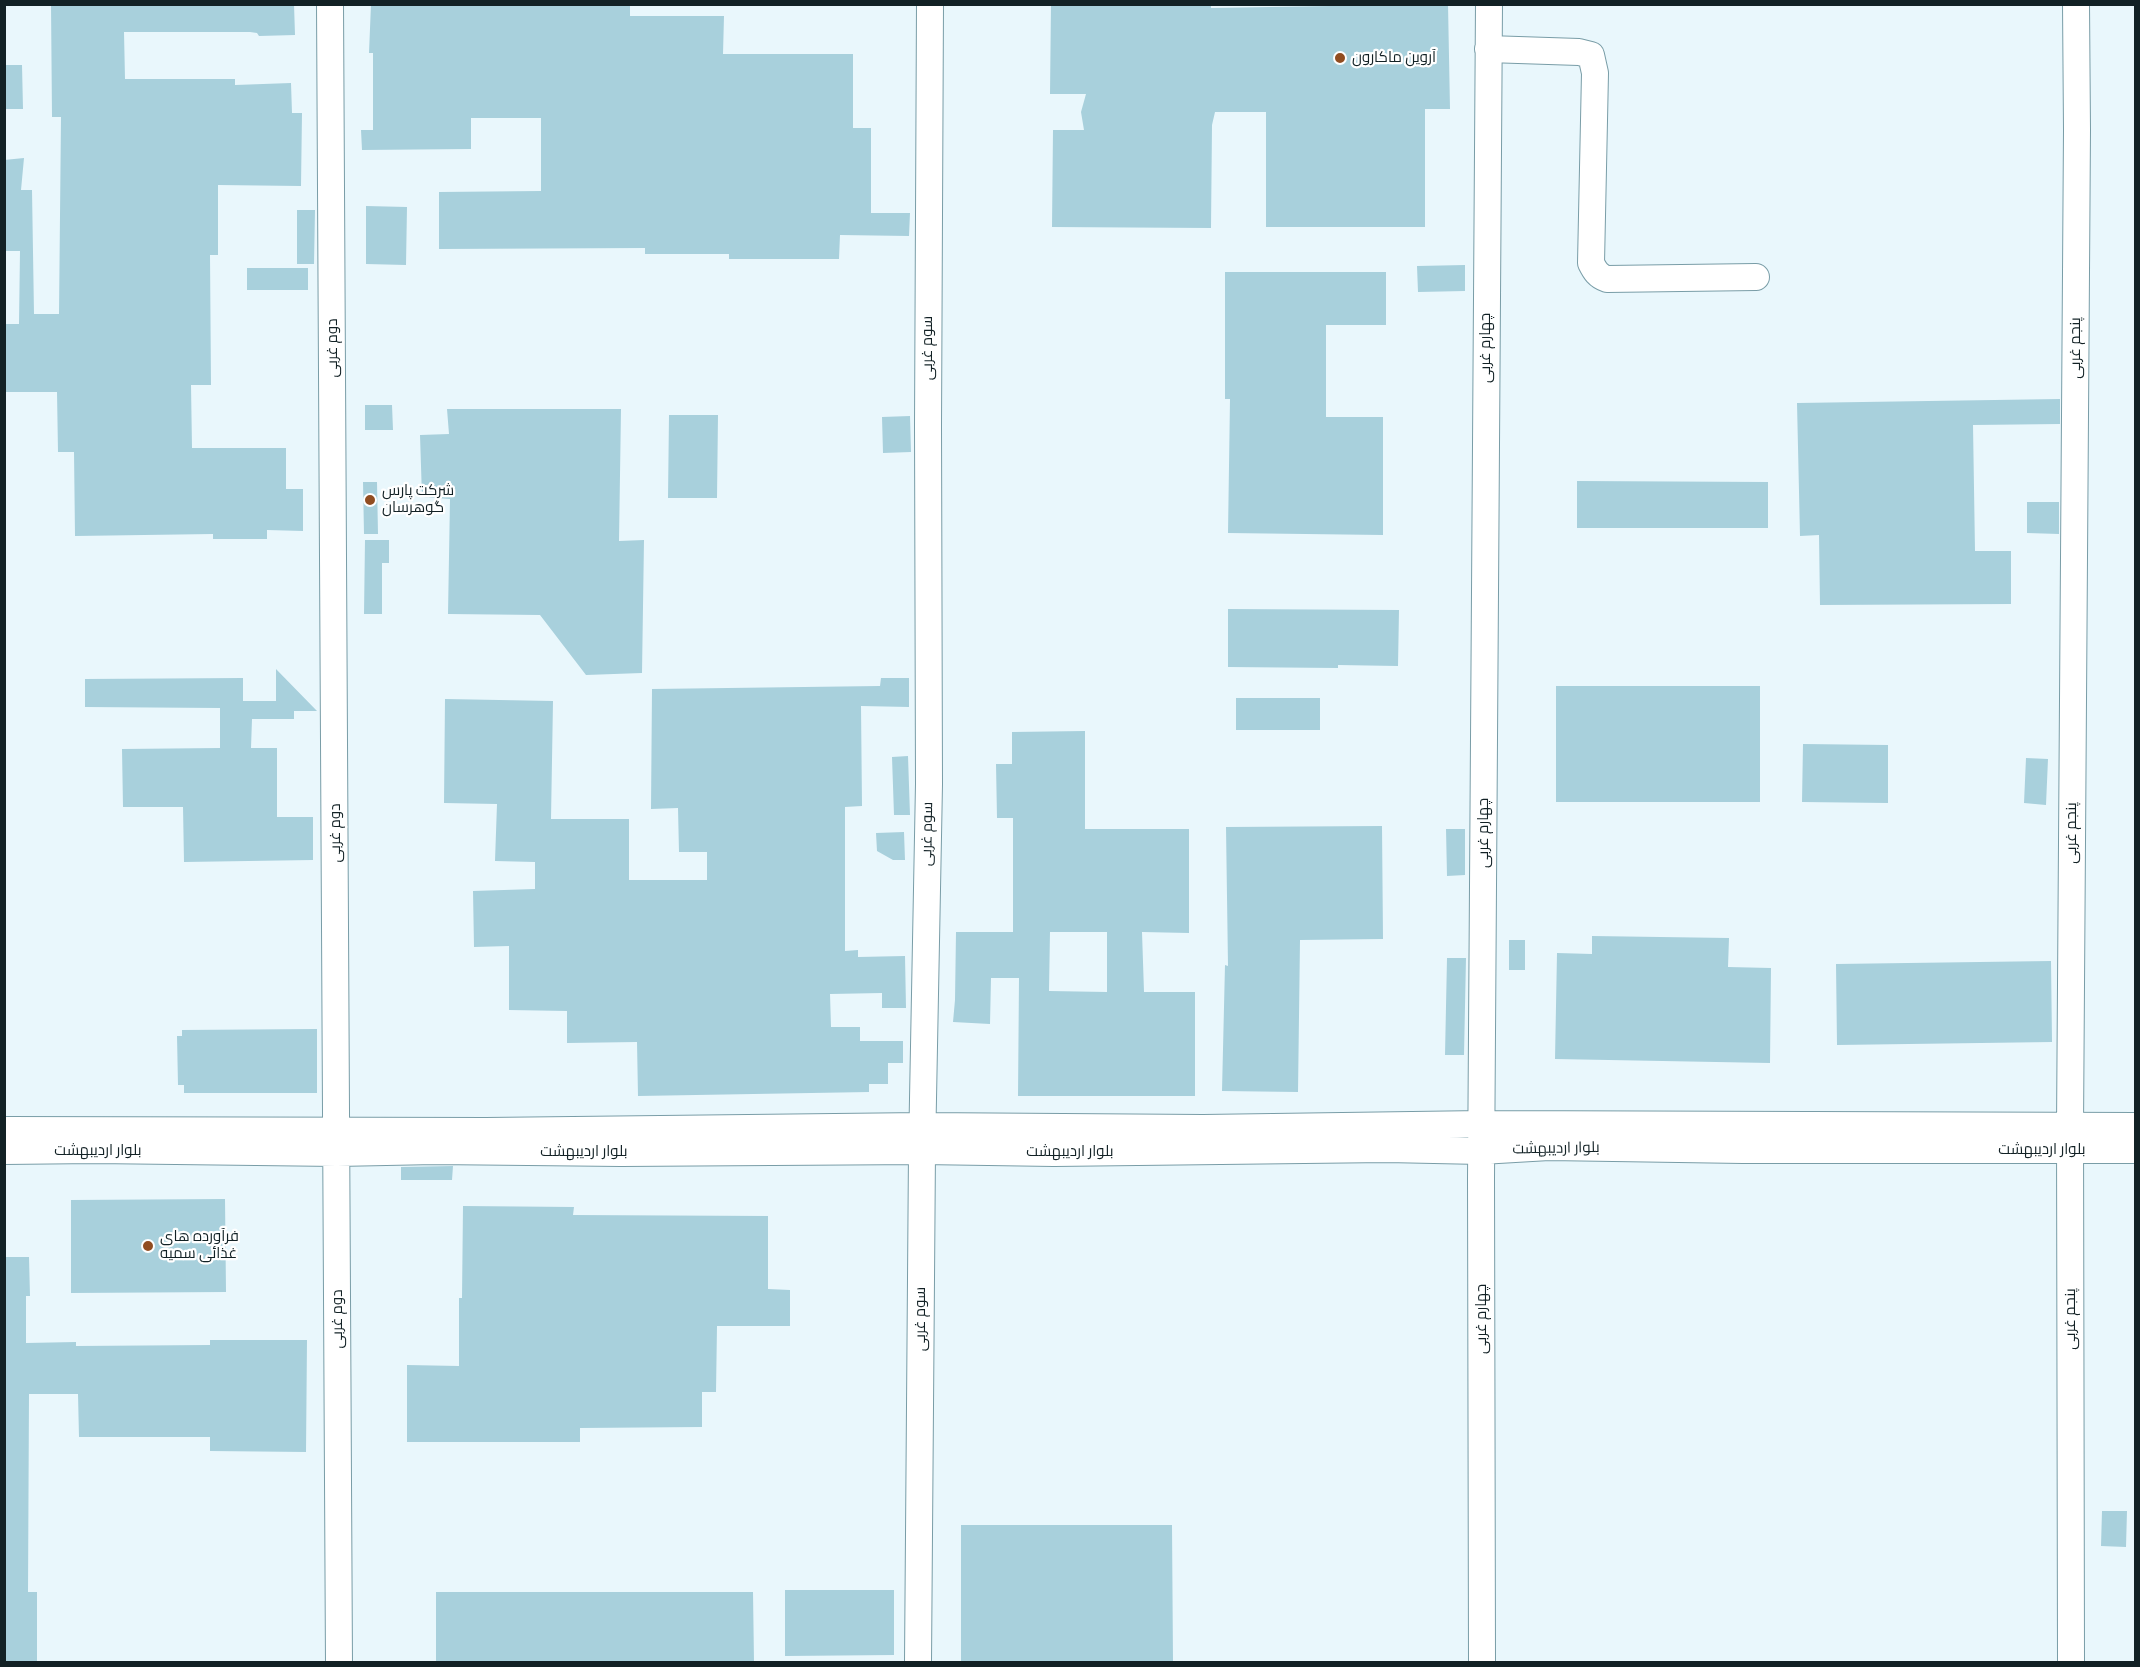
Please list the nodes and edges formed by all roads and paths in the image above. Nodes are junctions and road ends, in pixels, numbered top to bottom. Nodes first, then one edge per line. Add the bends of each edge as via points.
1 (330, 4) edge
2 (930, 4) edge
3 (1489, 4) edge
4 (2076, 4) edge
5 (1488, 49) junction
6 (1756, 278) dead end
7 (1482, 1124) junction
8 (2136, 1126) edge
9 (4, 1130) edge
10 (922, 1138) junction
11 (2070, 1138) junction
12 (337, 1142) junction
13 (2136, 1150) edge
14 (4, 1151) edge
15 (1481, 1151) junction
16 (339, 1662) edge
17 (918, 1662) edge
18 (1482, 1662) edge
19 (2072, 1662) edge

1 - 12 street, دوم غربی
2 - 10 street, سوم غربی via 929,784
3 - 5 street, چهارم غربی
4 - 11 street, پنجم غربی
5 - 6 street via 1579,51 1594,61 1591,263 1595,272 1607,279
5 - 7 street, چهارم غربی
7 - 10 street, بلوار اردیبهشت
7 - 11 street, بلوار اردیبهشت
7 - 15 street, چهارم غربی
8 - 11 street, بلوار اردیبهشت
9 - 12 street, بلوار اردیبهشت
10 - 12 street, بلوار اردیبهشت via 685,1130
10 - 15 street, بلوار اردیبهشت via 1054,1153
10 - 17 street, سوم غربی
11 - 13 street, بلوار اردیبهشت
11 - 15 street, بلوار اردیبهشت via 1743,1150 1549,1147
11 - 19 street, پنجم غربی
12 - 14 street, بلوار اردیبهشت
12 - 16 street, دوم غربی
15 - 18 street, چهارم غربی

